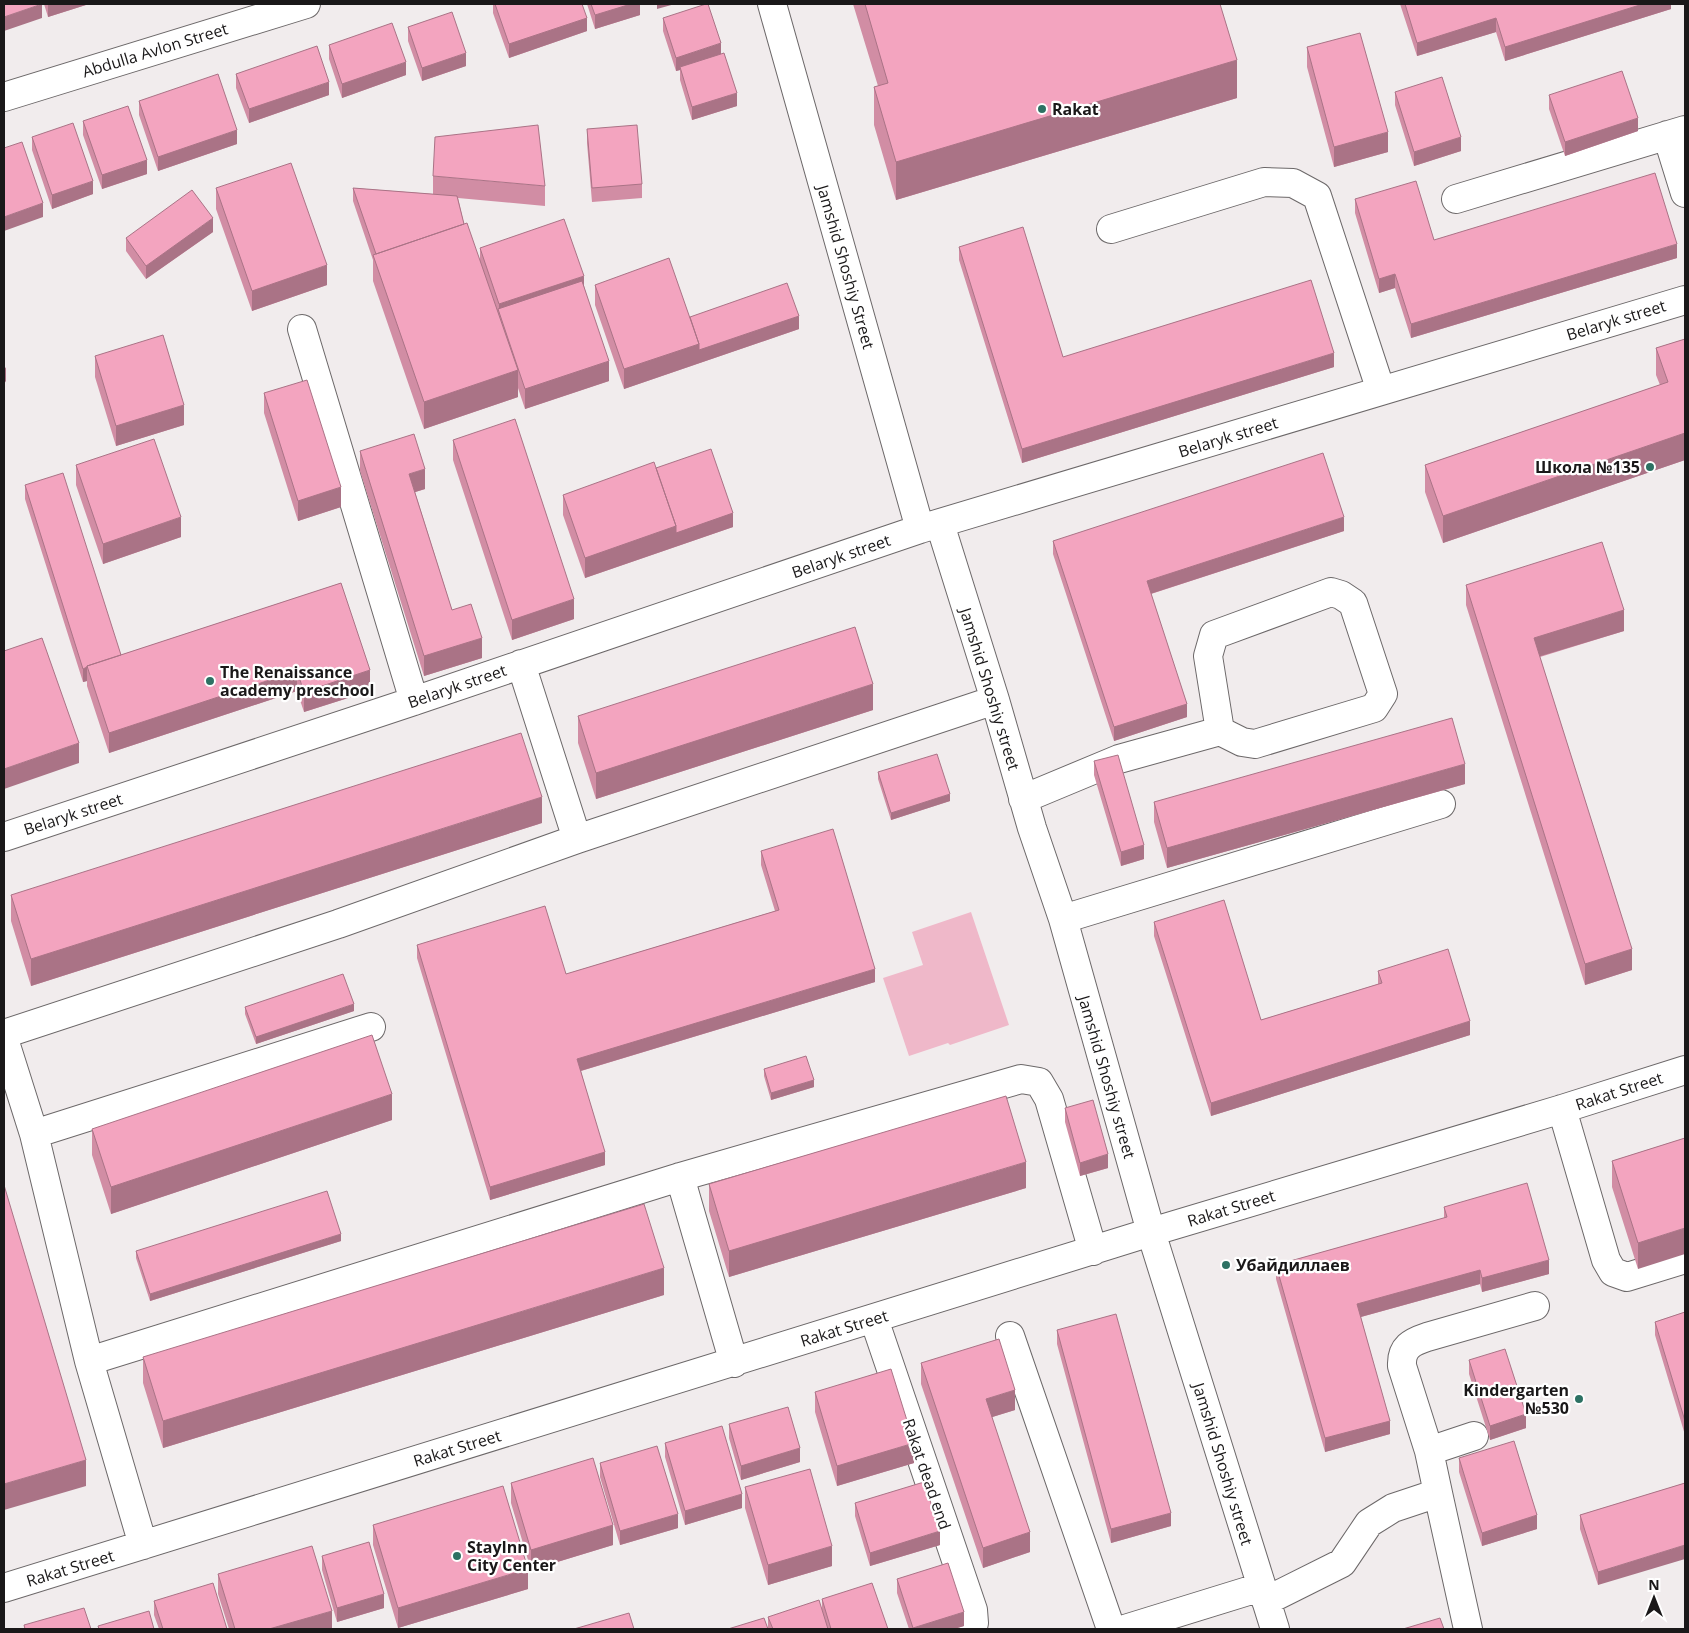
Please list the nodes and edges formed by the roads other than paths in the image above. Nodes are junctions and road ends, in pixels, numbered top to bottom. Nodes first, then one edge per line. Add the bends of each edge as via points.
1 (306, 4) edge
2 (772, 4) edge
3 (4, 97) edge
4 (1676, 132) edge
5 (1685, 193) edge
6 (1456, 199) dead end
7 (1111, 229) dead end
8 (1685, 300) edge
9 (302, 329) dead end
10 (1381, 391) junction
11 (930, 527) junction
12 (521, 664) junction
13 (995, 700) junction
14 (414, 701) junction
15 (1220, 731) junction
16 (1023, 800) junction
17 (1441, 804) dead end
18 (4, 837) edge
19 (577, 839) junction
20 (1063, 919) junction
21 (371, 1027) dead end
22 (4, 1034) edge
23 (4, 1039) edge
24 (1685, 1070) edge
25 (1562, 1109) junction
26 (34, 1134) junction
27 (680, 1177) junction
28 (1151, 1232) junction
29 (1092, 1251) junction
30 (1685, 1259) edge
31 (1535, 1306) dead end
32 (874, 1319) junction
33 (1010, 1336) dead end
34 (89, 1361) junction
35 (734, 1362) junction
36 (1474, 1436) dead end
37 (1429, 1451) junction
38 (1438, 1493) junction
39 (143, 1545) junction
40 (4, 1588) edge
41 (1264, 1594) junction
42 (972, 1629) edge
43 (1111, 1629) edge
44 (1125, 1629) edge
45 (1275, 1629) edge
46 (1468, 1629) edge

1 - 3 street, Abdulla Avlon Street
2 - 11 street, Jamshid Shoshiy Street
4 - 5 street
4 - 6 street
7 - 10 street via 1264,182 1292,182 1317,196
8 - 10 street, Belaryk street
9 - 14 street
10 - 11 street, Belaryk street
11 - 12 street, Belaryk street
11 - 13 street, Jamshid Shoshiy street
12 - 14 street, Belaryk street
12 - 19 street
13 - 16 street, Jamshid Shoshiy street
13 - 19 street
14 - 18 street, Belaryk street
15 - 15 street via 1242,742 1255,744 1374,708 1383,694 1353,603 1332,592 1214,635 1208,656
15 - 16 street via 1119,759
16 - 20 street, Jamshid Shoshiy street
17 - 20 street
19 - 22 street via 338,924
20 - 28 street, Jamshid Shoshiy street
21 - 26 street
23 - 26 street
24 - 25 street, Rakat Street
25 - 28 street, Rakat Street
25 - 30 street via 1606,1260 1613,1272 1627,1278
26 - 34 street
27 - 29 street via 1021,1079 1039,1082 1049,1098
27 - 34 street
27 - 35 street
28 - 29 street, Rakat Street
28 - 41 street, Jamshid Shoshiy street
29 - 32 street, Rakat Street
31 - 37 street via 1414,1341 1405,1350 1402,1366
32 - 35 street, Rakat Street
32 - 42 street, Rakat dead end via 974,1610
33 - 43 street
34 - 39 street
35 - 39 street, Rakat Street
36 - 37 street
37 - 38 street
38 - 41 street via 1393,1508 1369,1523 1342,1563
38 - 46 street
39 - 40 street, Rakat Street
41 - 44 street
41 - 45 street, Jamshid Shoshiy street

